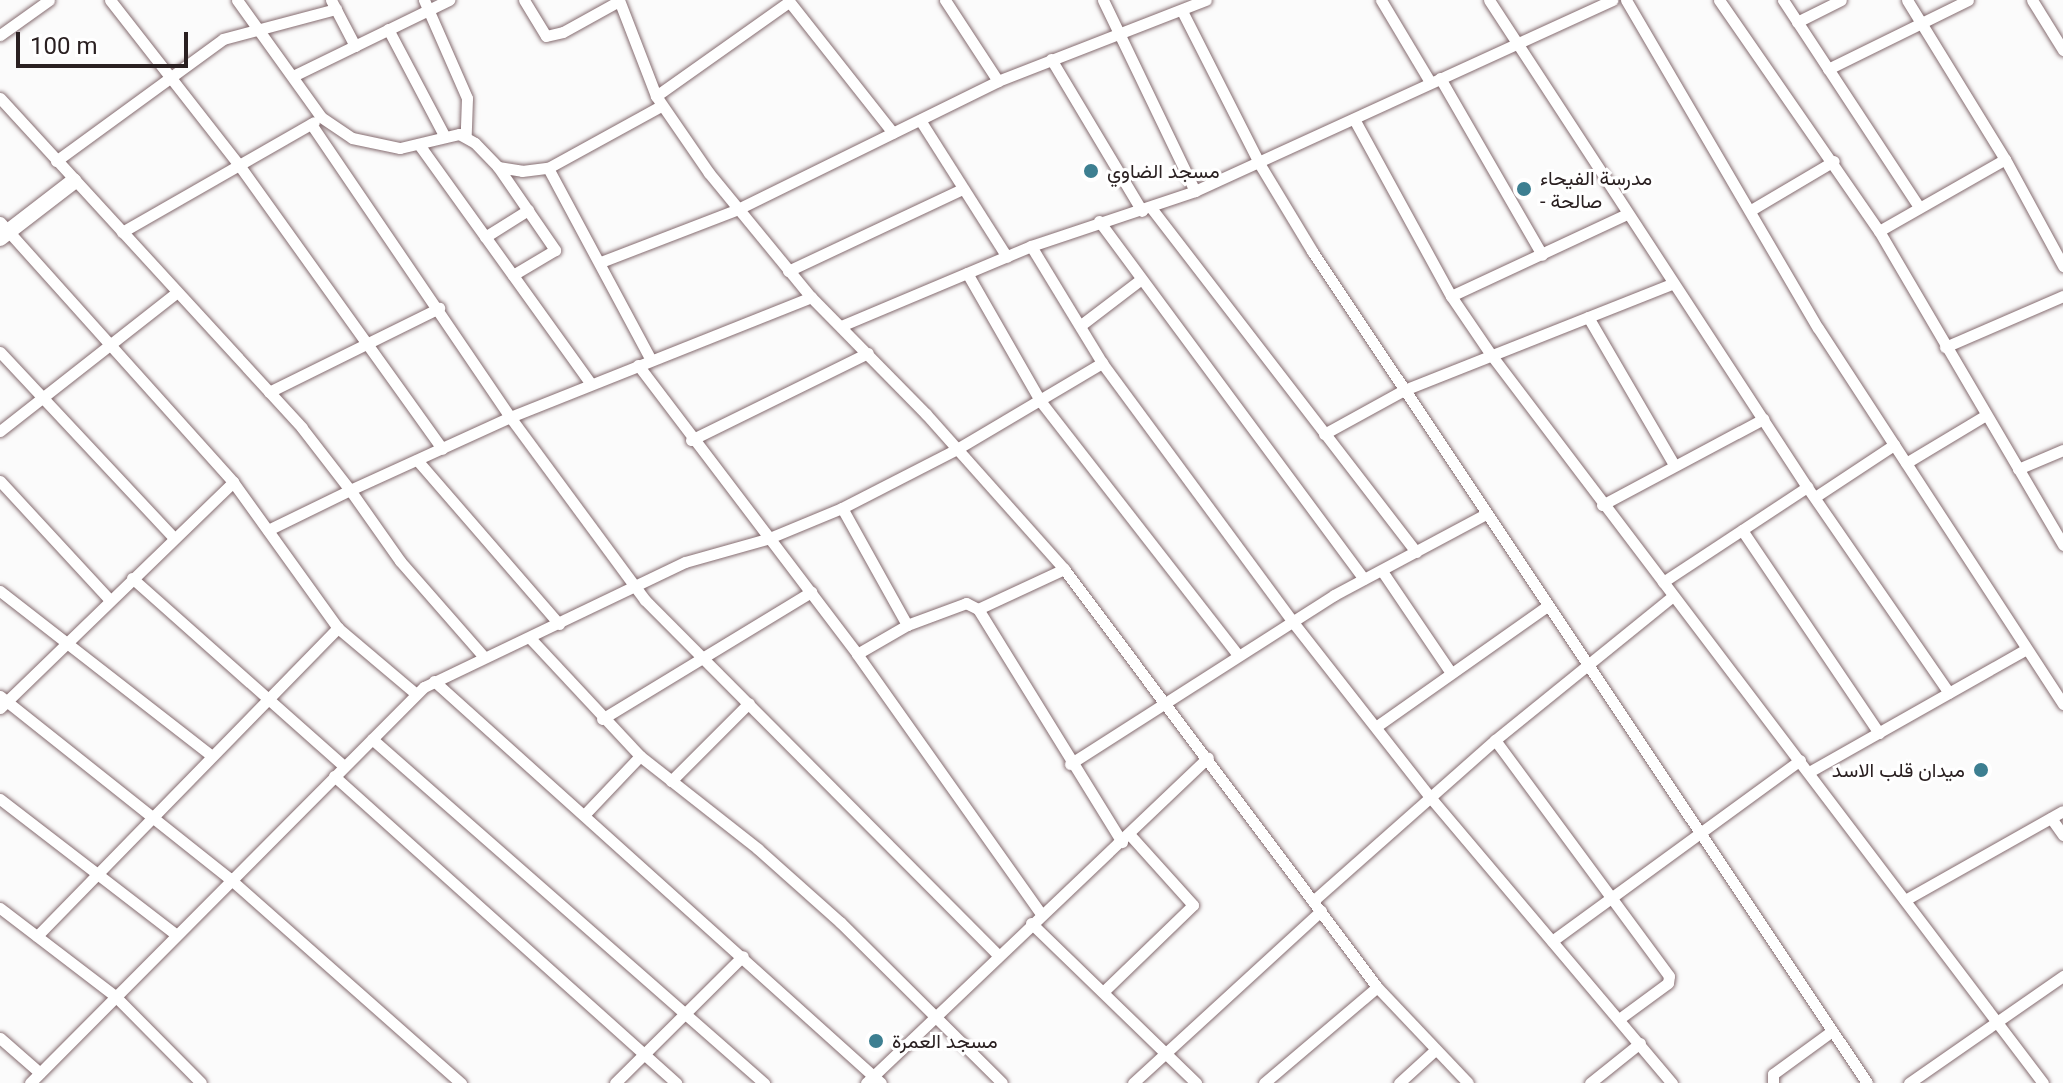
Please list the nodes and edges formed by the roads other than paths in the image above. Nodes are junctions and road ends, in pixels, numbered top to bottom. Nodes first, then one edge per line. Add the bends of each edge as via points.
1 (49, 0) edge
2 (110, 0) edge
3 (237, 0) edge
4 (449, 0) edge
5 (524, 0) edge
6 (945, 0) edge
7 (1103, 0) edge
8 (1206, 0) edge
9 (1381, 0) edge
10 (1489, 0) edge
11 (1612, 0) edge
12 (1626, 0) edge
13 (1719, 0) edge
14 (1783, 0) edge
15 (1841, 0) edge
16 (1907, 0) edge
17 (1968, 0) edge
18 (2032, 0) edge
19 (619, 1) edge
20 (788, 1) edge
21 (334, 4) edge
22 (426, 5) edge
23 (1182, 11) junction
24 (1920, 21) junction
25 (1797, 22) junction
26 (257, 26) junction
27 (388, 29) junction
28 (0, 35) edge
29 (1119, 37) junction
30 (1516, 42) junction
31 (355, 46) junction
32 (2063, 50) edge
33 (1051, 59) junction
34 (1828, 69) junction
35 (170, 73) junction
36 (293, 76) junction
37 (1435, 80) junction
38 (998, 81) junction
39 (0, 98) edge
40 (658, 101) junction
41 (1354, 119) junction
42 (316, 120) junction
43 (920, 120) junction
44 (893, 133) junction
45 (466, 136) junction
46 (445, 137) junction
47 (420, 146) junction
48 (2005, 159) junction
49 (56, 161) junction
50 (1834, 161) junction
51 (1259, 163) junction
52 (239, 165) junction
53 (498, 167) junction
54 (548, 168) junction
55 (74, 181) junction
56 (962, 189) junction
57 (1195, 191) junction
58 (1919, 207) junction
59 (738, 209) junction
60 (528, 210) junction
61 (1147, 210) junction
62 (1751, 210) junction
63 (1627, 214) junction
64 (1099, 221) junction
65 (3, 230) edge
66 (1879, 231) junction
67 (122, 232) junction
68 (485, 237) junction
69 (1031, 246) junction
70 (1542, 255) junction
71 (1007, 257) junction
72 (601, 262) junction
73 (2063, 266) edge
74 (788, 271) junction
75 (967, 273) junction
76 (513, 275) junction
77 (1140, 280) junction
78 (1672, 284) junction
79 (177, 292) junction
80 (1451, 296) junction
81 (2063, 296) edge
82 (811, 297) junction
83 (439, 308) junction
84 (1588, 317) junction
85 (1081, 325) junction
86 (841, 326) junction
87 (111, 342) junction
88 (367, 345) junction
89 (1945, 347) junction
90 (0, 352) edge
91 (868, 353) junction
92 (1492, 356) junction
93 (651, 360) junction
94 (1102, 363) junction
95 (638, 365) junction
96 (591, 384) junction
97 (1404, 390) junction
98 (269, 392) junction
99 (42, 398) junction
100 (1041, 402) junction
101 (1986, 415) junction
102 (510, 417) junction
103 (1763, 419) junction
104 (0, 431) edge
105 (1324, 434) junction
106 (691, 440) junction
107 (1894, 445) junction
108 (442, 449) junction
109 (957, 449) junction
110 (2063, 450) edge
111 (417, 460) junction
112 (1906, 463) junction
113 (1674, 465) junction
114 (2018, 469) junction
115 (0, 481) edge
116 (233, 482) junction
117 (350, 490) junction
118 (1811, 492) junction
119 (1602, 505) junction
120 (842, 508) junction
121 (1484, 515) junction
122 (268, 530) junction
123 (1742, 530) junction
124 (173, 537) junction
125 (767, 539) junction
126 (2063, 545) edge
127 (1416, 552) junction
128 (1064, 569) junction
129 (1382, 571) junction
130 (132, 578) junction
131 (1364, 579) junction
132 (1663, 582) junction
133 (634, 585) junction
134 (0, 591) edge
135 (811, 592) junction
136 (1673, 596) junction
137 (110, 600) junction
138 (1546, 607) junction
139 (978, 609) junction
140 (1292, 621) junction
141 (559, 624) junction
142 (907, 625) junction
143 (338, 628) junction
144 (530, 638) junction
145 (68, 642) junction
146 (2025, 650) junction
147 (857, 654) junction
148 (1238, 655) junction
149 (484, 657) junction
150 (702, 657) junction
151 (1588, 667) junction
152 (1451, 673) junction
153 (434, 681) junction
154 (1949, 693) junction
155 (416, 694) junction
156 (268, 697) junction
157 (1166, 701) junction
158 (2, 702) edge
159 (749, 703) junction
160 (2063, 704) edge
161 (602, 719) junction
162 (1377, 726) junction
163 (1879, 733) junction
164 (372, 739) junction
165 (1495, 740) junction
166 (211, 755) junction
167 (640, 756) junction
168 (1208, 757) junction
169 (1800, 760) junction
170 (1070, 764) junction
171 (344, 766) junction
172 (1809, 772) junction
173 (334, 776) junction
174 (671, 781) junction
175 (1430, 797) junction
176 (0, 799) edge
177 (2063, 811) edge
178 (585, 814) junction
179 (152, 815) junction
180 (2051, 818) junction
181 (2063, 835) edge
182 (1699, 836) junction
183 (1126, 838) junction
184 (97, 873) junction
185 (229, 878) junction
186 (1611, 898) junction
187 (1905, 900) junction
188 (1313, 901) junction
189 (0, 908) edge
190 (1321, 911) junction
191 (1041, 914) junction
192 (1031, 923) junction
193 (175, 934) junction
194 (37, 936) junction
195 (1552, 941) junction
196 (998, 955) junction
197 (743, 956) junction
198 (2063, 976) edge
199 (1377, 987) junction
200 (1103, 992) junction
201 (115, 996) junction
202 (686, 1013) junction
203 (934, 1016) junction
204 (1619, 1019) junction
205 (1998, 1023) junction
206 (1832, 1031) junction
207 (0, 1038) edge
208 (1640, 1043) junction
209 (1165, 1051) junction
210 (1434, 1051) junction
211 (645, 1053) junction
212 (40, 1073) junction
213 (874, 1080) edge
214 (30, 1083) edge
215 (201, 1083) edge
216 (461, 1083) edge
217 (615, 1083) edge
218 (676, 1083) edge
219 (764, 1083) edge
220 (1002, 1083) edge
221 (1133, 1083) edge
222 (1196, 1083) edge
223 (1264, 1083) edge
224 (1399, 1083) edge
225 (1468, 1083) edge
226 (1590, 1083) edge
227 (1672, 1083) edge
228 (1773, 1083) edge
229 (1867, 1083) edge
230 (1909, 1083) edge
231 (2043, 1083) edge

1 - 28 street
2 - 35 street
3 - 26 street
4 - 22 street
5 - 19 street via 546,36
6 - 38 street
7 - 29 street
8 - 23 street
9 - 37 street
10 - 30 street
11 - 30 street
12 - 62 street
13 - 50 street
14 - 25 street
15 - 25 street
16 - 24 street
17 - 24 street
18 - 32 street
19 - 40 street
20 - 40 street
20 - 44 street
21 - 26 street
21 - 31 street
22 - 27 street
22 - 45 street via 467,98
23 - 29 street
23 - 51 street
24 - 34 street
24 - 48 street
25 - 34 street
26 - 35 street via 223,39
26 - 36 street
27 - 31 street
27 - 46 street
29 - 33 street
29 - 57 street
30 - 37 street
30 - 63 street
31 - 36 street
33 - 38 street
33 - 61 street
34 - 58 street
35 - 49 street
35 - 52 street
36 - 42 street
37 - 41 street
37 - 70 street
38 - 43 street
39 - 49 street
40 - 54 street
40 - 59 street
41 - 51 street
41 - 80 street
42 - 47 street via 362,142
42 - 52 street
42 - 83 street
43 - 44 street
43 - 56 street
44 - 59 street
45 - 46 street
45 - 53 street
46 - 47 street
47 - 68 street
48 - 58 street
48 - 73 street
49 - 55 street
50 - 62 street
50 - 66 street
51 - 57 street
51 - 97 street
52 - 67 street
52 - 88 street
53 - 54 street
53 - 60 street
54 - 72 street
55 - 65 street
55 - 67 street
56 - 71 street
56 - 74 street
57 - 61 street
58 - 66 street
59 - 72 street
59 - 74 street
60 - 68 street
60 - 76 street via 555,252
61 - 64 street
61 - 105 street
62 - 107 street
63 - 70 street
63 - 78 street
64 - 69 street
64 - 77 street
65 - 87 street
66 - 89 street
67 - 79 street
68 - 76 street
69 - 71 street
69 - 85 street
70 - 80 street
71 - 75 street
72 - 93 street
74 - 82 street
75 - 86 street
75 - 100 street
76 - 96 street
77 - 85 street
77 - 131 street
78 - 84 street
78 - 103 street
79 - 87 street
79 - 98 street
80 - 92 street
81 - 89 street
82 - 86 street
82 - 93 street
83 - 88 street
83 - 102 street
84 - 92 street
84 - 113 street
85 - 94 street
86 - 91 street
87 - 99 street
87 - 116 street
88 - 98 street
88 - 108 street
89 - 101 street
90 - 99 street
91 - 106 street
91 - 109 street
92 - 97 street
92 - 119 street
93 - 95 street
94 - 100 street
94 - 140 street
95 - 96 street
95 - 106 street
96 - 102 street
97 - 105 street
97 - 121 street
98 - 117 street
99 - 104 street
99 - 124 street
100 - 109 street
100 - 148 street
101 - 112 street
101 - 114 street
102 - 108 street
102 - 133 street
103 - 113 street
103 - 118 street
105 - 127 street
106 - 125 street
107 - 112 street
107 - 118 street
108 - 111 street
109 - 120 street
109 - 128 street
110 - 114 street
111 - 117 street
111 - 141 street
112 - 146 street
113 - 119 street
114 - 126 street
115 - 137 street
116 - 122 street
116 - 124 street
117 - 122 street
117 - 149 street via 400,561
118 - 123 street
118 - 154 street
119 - 132 street
120 - 125 street
120 - 142 street
121 - 127 street
121 - 138 street
122 - 143 street
123 - 132 street
123 - 163 street
124 - 130 street
125 - 133 street via 705,554
125 - 135 street
127 - 129 street
128 - 139 street
128 - 157 street
129 - 131 street
129 - 152 street
130 - 137 street
130 - 156 street
131 - 140 street
132 - 136 street
133 - 141 street
133 - 150 street
134 - 145 street
135 - 147 street
135 - 150 street
136 - 151 street
136 - 169 street
137 - 145 street
138 - 151 street
138 - 152 street
139 - 142 street via 966,603
139 - 170 street
140 - 148 street
140 - 162 street
141 - 144 street
142 - 147 street
143 - 155 street
143 - 156 street
144 - 149 street
144 - 161 street
145 - 158 street
145 - 166 street
146 - 154 street
146 - 160 street
147 - 191 street
148 - 157 street
149 - 153 street
150 - 159 street
150 - 161 street
151 - 165 street
151 - 182 street
152 - 162 street
153 - 155 street
153 - 178 street
154 - 163 street
155 - 164 street
156 - 166 street
156 - 171 street
157 - 168 street
157 - 170 street
158 - 179 street
159 - 174 street
159 - 196 street
161 - 167 street
162 - 175 street
163 - 172 street
164 - 171 street
164 - 202 street
165 - 175 street
165 - 186 street
166 - 179 street
167 - 174 street
167 - 178 street
168 - 183 street
168 - 188 street
169 - 172 street
169 - 182 street
170 - 183 street
171 - 173 street
172 - 187 street
173 - 185 street
173 - 211 street
174 - 203 street via 781,870
175 - 188 street
175 - 195 street
176 - 184 street
177 - 180 street
178 - 197 street
179 - 184 street
179 - 185 street
180 - 181 street
180 - 187 street
182 - 186 street
182 - 206 street
183 - 191 street
183 - 200 street via 1193,905
184 - 193 street
184 - 194 street
185 - 193 street
185 - 216 street
186 - 195 street
186 - 204 street via 1670,980
187 - 205 street
188 - 190 street
189 - 194 street
190 - 199 street
190 - 209 street
191 - 192 street
192 - 196 street
192 - 200 street
193 - 201 street
194 - 201 street
195 - 204 street
196 - 203 street
197 - 202 street
197 - 213 street
198 - 205 street
199 - 210 street
199 - 223 street
200 - 209 street
201 - 212 street
201 - 215 street
202 - 211 street
202 - 219 street
203 - 213 street
203 - 220 street
204 - 208 street
205 - 230 street
205 - 231 street
206 - 228 street via 1773,1074
206 - 229 street
207 - 212 street
208 - 226 street
208 - 227 street
209 - 221 street
209 - 222 street
210 - 224 street
210 - 225 street
211 - 217 street
211 - 218 street
212 - 214 street

